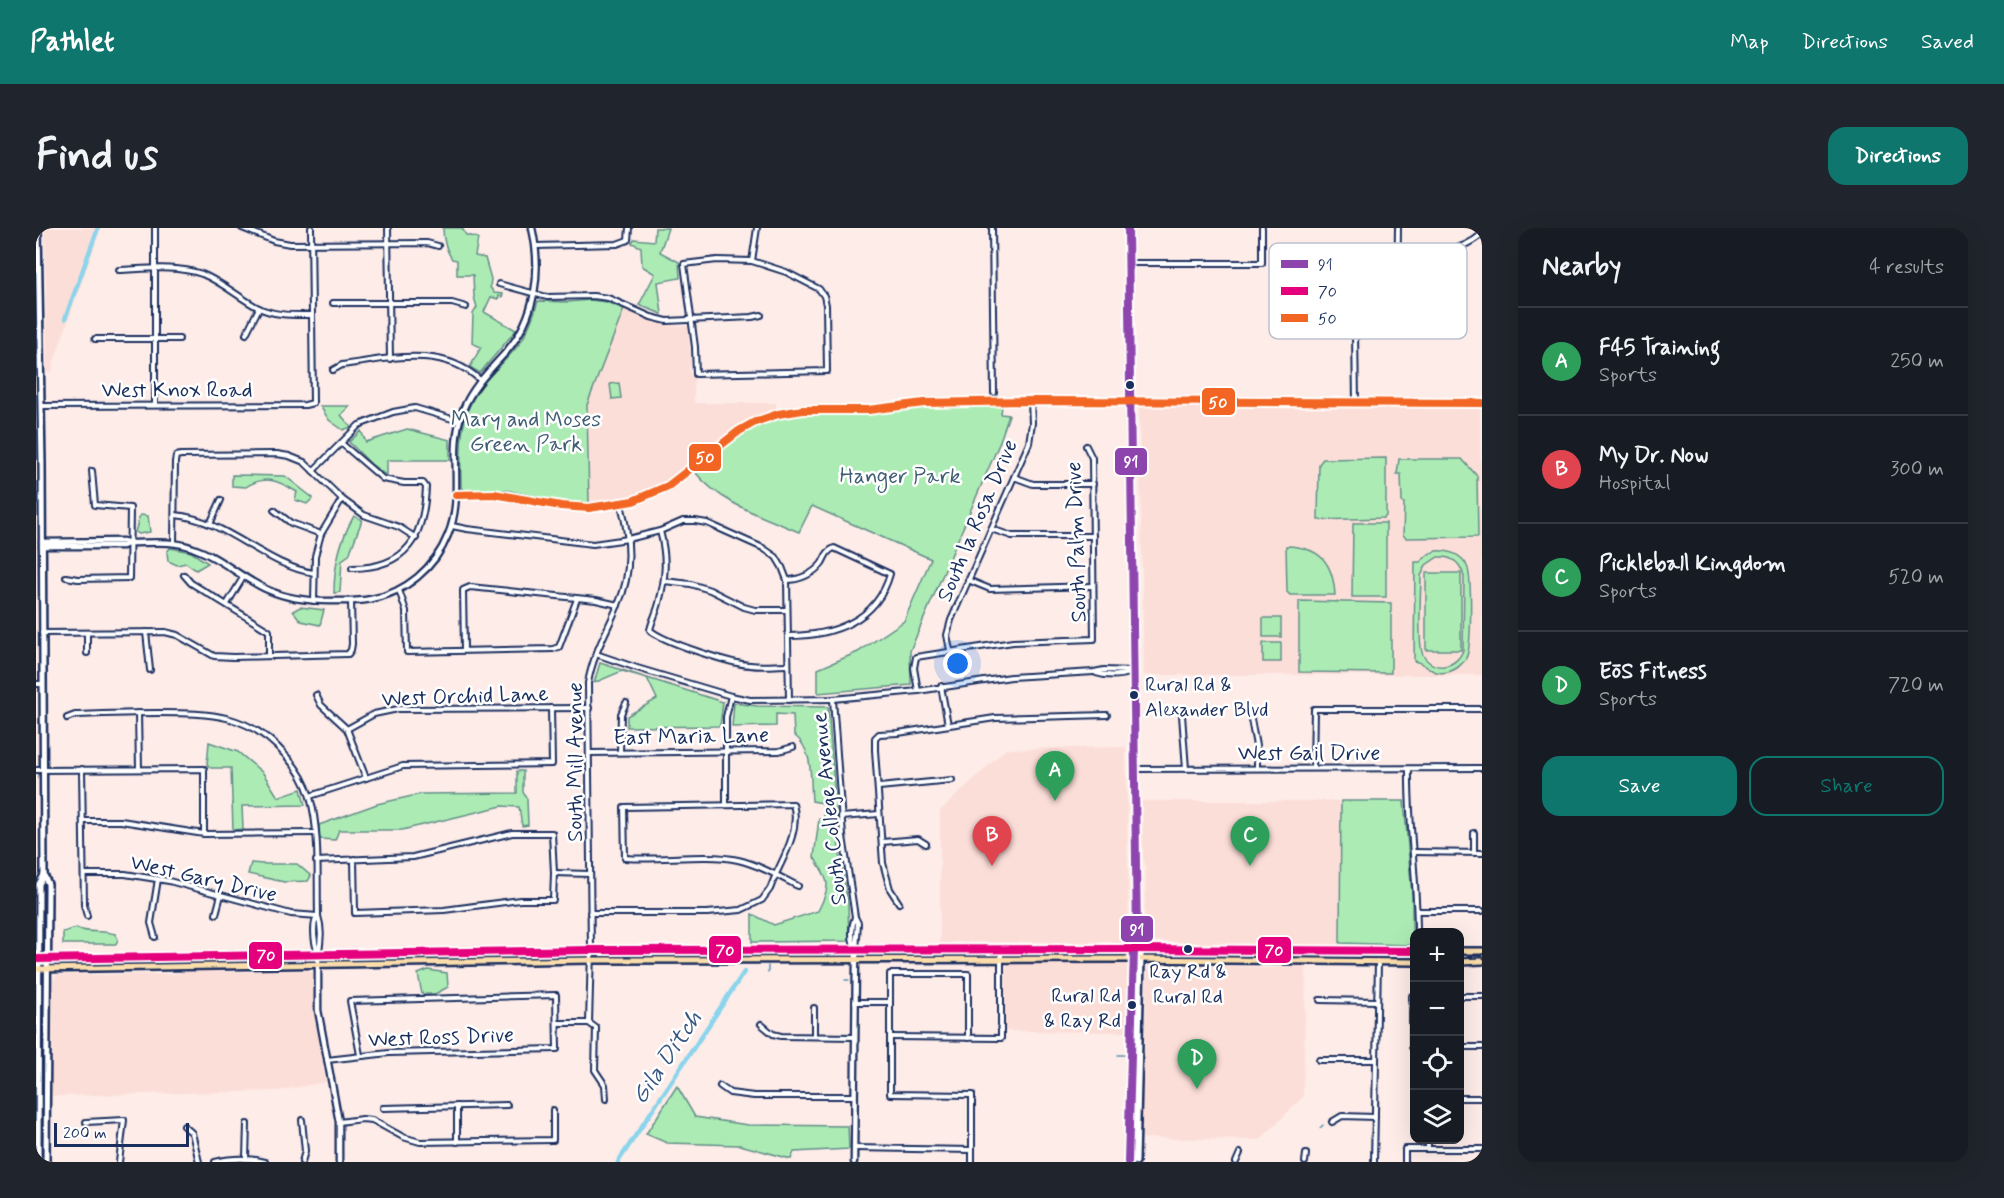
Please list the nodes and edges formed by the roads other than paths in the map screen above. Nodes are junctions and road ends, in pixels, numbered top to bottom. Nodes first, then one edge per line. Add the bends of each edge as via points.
1 (38, 228) edge
2 (154, 228) edge
3 (242, 228) edge
4 (311, 228) edge
5 (388, 228) edge
6 (532, 228) edge
7 (629, 228) edge
8 (757, 228) edge
9 (992, 228) edge
10 (1128, 228) edge
11 (1262, 228) edge
12 (1482, 236) edge
13 (311, 243) junction
14 (389, 243) junction
15 (1467, 244) edge
16 (438, 246) dead end
17 (536, 246) junction
18 (752, 261) junction
19 (1128, 263) junction
20 (156, 269) junction
21 (119, 270) dead end
22 (499, 284) dead end
23 (535, 295) junction
24 (389, 302) junction
25 (333, 303) dead end
26 (466, 307) dead end
27 (259, 308) junction
28 (311, 315) junction
29 (761, 315) dead end
30 (692, 321) junction
31 (38, 331) edge
32 (246, 334) dead end
33 (156, 338) junction
34 (95, 339) dead end
35 (179, 339) dead end
36 (1355, 339) edge
37 (390, 359) junction
38 (333, 370) dead end
39 (480, 380) junction
40 (994, 393) dead end
41 (1031, 401) junction
42 (1130, 402) junction
43 (1356, 403) junction
44 (1482, 403) edge
45 (156, 405) junction
46 (41, 406) junction
47 (459, 421) junction
48 (341, 443) junction
49 (1086, 446) dead end
50 (92, 471) dead end
51 (313, 471) junction
52 (1014, 477) junction
53 (1093, 484) junction
54 (456, 495) junction
55 (342, 499) junction
56 (221, 500) dead end
57 (621, 504) junction
58 (274, 510) dead end
59 (175, 515) junction
60 (210, 524) junction
61 (452, 526) junction
62 (991, 529) junction
63 (660, 531) junction
64 (321, 534) junction
65 (1093, 536) junction
66 (416, 538) junction
67 (628, 539) junction
68 (129, 543) junction
69 (174, 543) junction
70 (42, 544) junction
71 (352, 568) dead end
72 (314, 573) junction
73 (184, 575) dead end
74 (244, 576) junction
75 (66, 578) dead end
76 (787, 580) junction
77 (968, 580) junction
78 (664, 581) junction
79 (1093, 586) junction
80 (399, 590) junction
81 (577, 599) junction
82 (314, 601) junction
83 (351, 601) junction
84 (227, 604) junction
85 (618, 605) junction
86 (787, 610) junction
87 (146, 632) junction
88 (42, 633) junction
89 (87, 633) junction
90 (788, 636) junction
91 (464, 650) junction
92 (950, 650) junction
93 (87, 653) dead end
94 (596, 654) junction
95 (269, 656) junction
96 (788, 665) junction
97 (150, 670) dead end
98 (1134, 671) junction
99 (39, 684) edge
100 (941, 686) junction
101 (918, 691) junction
102 (315, 695) dead end
103 (731, 696) junction
104 (833, 699) junction
105 (789, 700) junction
106 (626, 702) dead end
107 (551, 708) junction
108 (589, 708) junction
109 (1482, 709) edge
110 (138, 713) junction
111 (1250, 714) dead end
112 (1107, 716) dead end
113 (1182, 716) dead end
114 (67, 718) dead end
115 (948, 724) junction
116 (347, 729) junction
117 (793, 747) dead end
118 (620, 752) junction
119 (725, 752) junction
120 (589, 753) junction
121 (36, 768) edge
122 (1257, 768) junction
123 (1313, 768) junction
124 (1482, 768) edge
125 (43, 769) junction
126 (82, 769) junction
127 (139, 769) junction
128 (1135, 769) junction
129 (1186, 769) junction
130 (1409, 769) junction
131 (366, 778) junction
132 (952, 780) dead end
133 (879, 787) junction
134 (310, 796) junction
135 (726, 804) junction
136 (879, 814) junction
137 (841, 817) junction
138 (83, 821) junction
139 (1474, 832) dead end
140 (316, 833) junction
141 (204, 834) junction
142 (882, 842) junction
143 (926, 844) dead end
144 (1413, 852) junction
145 (1474, 852) junction
146 (1482, 853) edge
147 (354, 859) junction
148 (316, 861) junction
149 (554, 873) junction
150 (84, 874) junction
151 (590, 874) junction
152 (776, 874) junction
153 (44, 875) junction
154 (158, 879) junction
155 (798, 886) dead end
156 (221, 895) junction
157 (899, 903) dead end
158 (1417, 911) junction
159 (1482, 911) edge
160 (590, 913) junction
161 (216, 914) dead end
162 (87, 916) dead end
163 (318, 916) junction
164 (1417, 928) edge
165 (155, 937) dead end
166 (1137, 940) junction
167 (1001, 949) junction
168 (1274, 951) junction
169 (1410, 951) edge
170 (1464, 951) edge
171 (1482, 951) edge
172 (855, 954) junction
173 (1134, 954) junction
174 (1141, 954) junction
175 (318, 955) junction
176 (591, 955) junction
177 (38, 959) edge
178 (48, 959) junction
179 (1002, 959) junction
180 (1274, 961) junction
181 (1378, 962) junction
182 (1410, 962) edge
183 (1464, 962) edge
184 (1482, 962) edge
185 (318, 964) junction
186 (38, 969) edge
187 (48, 969) junction
188 (1464, 996) edge
189 (1482, 996) edge
190 (1320, 1000) dead end
191 (1377, 1001) junction
192 (855, 1002) junction
193 (890, 1002) junction
194 (814, 1008) dead end
195 (557, 1023) junction
196 (589, 1023) junction
197 (761, 1024) dead end
198 (814, 1036) junction
199 (855, 1037) junction
200 (890, 1037) junction
201 (968, 1038) junction
202 (1464, 1047) edge
203 (1482, 1047) edge
204 (360, 1055) junction
205 (326, 1060) junction
206 (1319, 1060) dead end
207 (1376, 1060) junction
208 (720, 1086) dead end
209 (38, 1087) edge
210 (47, 1088) junction
211 (854, 1096) junction
212 (1464, 1098) edge
213 (1482, 1098) edge
214 (606, 1099) dead end
215 (507, 1105) dead end
216 (457, 1106) junction
217 (383, 1108) dead end
218 (553, 1110) dead end
219 (1375, 1117) junction
220 (302, 1120) dead end
221 (86, 1122) dead end
222 (339, 1122) junction
223 (1332, 1122) dead end
224 (247, 1124) dead end
225 (184, 1126) dead end
226 (457, 1142) junction
227 (1428, 1144) edge
228 (854, 1149) junction
229 (1428, 1149) junction
230 (1482, 1149) edge
231 (972, 1150) junction
232 (1240, 1153) dead end
233 (1306, 1154) dead end
234 (1367, 1156) dead end
235 (1375, 1156) junction
236 (246, 1158) junction
237 (38, 1162) edge
238 (46, 1162) edge
239 (119, 1162) edge
240 (199, 1162) edge
241 (215, 1162) edge
242 (264, 1162) edge
243 (302, 1162) edge
244 (339, 1162) edge
245 (854, 1162) edge
246 (972, 1162) edge
247 (1128, 1162) edge
248 (1136, 1162) edge
249 (1236, 1162) edge
250 (1305, 1162) edge
251 (1374, 1162) edge
252 (1405, 1162) edge

1 - 31 main road
2 - 20 street
3 - 13 street via 274,242
4 - 13 street
5 - 14 street
6 - 17 street
7 - 17 street via 628,240 617,244
8 - 18 street
9 - 40 street
10 - 19 main road
11 - 19 street via 1262,263
12 - 15 street
13 - 14 street
13 - 28 street
14 - 16 street
14 - 24 street
17 - 23 street
18 - 30 street via 684,264
18 - 30 street via 819,289 826,305 827,372 696,374
19 - 42 main road
20 - 21 street
20 - 27 street via 200,274
20 - 33 street
22 - 23 street
23 - 30 street via 600,297 660,320
23 - 39 street via 507,351
24 - 25 street
24 - 26 street via 452,303
24 - 37 street
27 - 28 street via 285,315
27 - 32 street
28 - 45 street, West Knox Road via 313,403
29 - 30 street
31 - 46 main road
33 - 34 street
33 - 35 street
33 - 45 street
36 - 43 street
37 - 38 street via 342,365
37 - 39 street via 436,357 459,365
39 - 47 street
41 - 42 street
41 - 52 street, South la Rosa Drive via 1029,442
41 - 57 street via 924,403 778,414 739,431 668,486
42 - 43 street
42 - 98 main road
43 - 44 street
45 - 46 street, West Knox Road
46 - 70 main road
47 - 48 street via 415,408 393,412 359,425
47 - 54 street via 455,440
48 - 51 street
48 - 66 street via 383,479 423,483 425,506
49 - 53 street, South Palm Drive via 1092,458
50 - 68 street via 94,505 130,508
51 - 55 street
51 - 59 street via 304,462 277,454 181,454 176,456
52 - 53 street via 1033,484
52 - 62 street, South la Rosa Drive
53 - 65 street, South Palm Drive
54 - 57 street via 494,494 589,508
54 - 61 street
55 - 64 street
55 - 66 street via 364,515
56 - 60 street
57 - 67 street, South Mill Avenue
58 - 64 street via 291,523
59 - 60 street
59 - 69 street
60 - 72 street via 282,565
61 - 67 street via 584,543
61 - 80 street via 435,560
62 - 65 street via 1012,536
62 - 77 street, South la Rosa Drive
63 - 67 street
63 - 76 street via 683,522 707,523 776,557
63 - 78 street via 666,552
64 - 72 street
65 - 79 street, South Palm Drive
66 - 71 street via 391,561 370,568
67 - 85 street, South Mill Avenue via 628,572
68 - 69 street
68 - 70 street
68 - 75 street via 129,579
69 - 74 street via 203,552
70 - 88 main road
72 - 82 street
73 - 84 street
74 - 82 street via 275,593
74 - 84 street
76 - 86 street
76 - 90 street via 813,571 826,552 834,548 890,574 886,589 861,617 829,633
77 - 79 street via 990,589
77 - 92 street, South la Rosa Drive via 947,635
78 - 86 street via 710,590 744,608
78 - 96 street via 650,630 656,635 749,665
79 - 92 street, South Palm Drive via 1094,639 1013,642
80 - 83 street
80 - 91 street via 406,611 408,652
81 - 85 street
81 - 91 street via 559,647
81 - 91 street via 470,587 463,590
82 - 83 street
83 - 95 street via 352,644 348,654
84 - 95 street via 269,631
85 - 94 street, South Mill Avenue
86 - 90 street
87 - 89 street
87 - 95 street via 177,635 214,656
87 - 97 street
88 - 89 street
88 - 99 main road
89 - 93 street
90 - 96 street
92 - 101 street via 916,657
94 - 103 street
94 - 108 street, South Mill Avenue via 588,683
96 - 105 street
98 - 100 street via 1011,677
98 - 128 main road
99 - 125 main road
100 - 101 street
100 - 115 street
101 - 104 street
102 - 116 street
103 - 105 street
103 - 119 street
104 - 105 street
104 - 137 street, South College Avenue
106 - 118 street via 621,714
107 - 108 street, West Orchid Lane
107 - 116 street, West Orchid Lane via 398,709 374,714
107 - 131 street via 552,764 403,766
108 - 120 street, South Mill Avenue
109 - 123 street via 1314,710
110 - 114 street
110 - 127 street
110 - 134 street via 204,713 233,719 276,744 298,771
111 - 122 street
112 - 115 street via 995,718
113 - 129 street
115 - 133 street via 879,734 875,738
116 - 131 street
117 - 119 street, East Maria Lane
118 - 119 street, East Maria Lane
118 - 120 street, East Maria Lane
119 - 135 street
120 - 151 street, South Mill Avenue
121 - 125 street
122 - 123 street, West Gail Drive
122 - 129 street, West Gail Drive
123 - 130 street, West Gail Drive
124 - 130 street, West Gail Drive
125 - 126 street
125 - 153 main road
126 - 127 street
126 - 138 street
127 - 141 street via 204,769
128 - 129 street, West Gail Drive
128 - 166 main road
130 - 144 street
131 - 134 street
132 - 133 street
133 - 136 street
134 - 140 street
135 - 152 street via 793,804 792,837
135 - 152 street via 624,807 625,858 735,860
136 - 137 street
136 - 142 street
137 - 172 street, South College Avenue via 855,917
138 - 141 street via 121,821
138 - 150 street
139 - 145 street
140 - 141 street
140 - 148 street
142 - 143 street via 918,839
142 - 157 street via 890,890
144 - 145 street
144 - 158 street
145 - 146 street
147 - 148 street
147 - 149 street via 413,857 512,832 552,833
147 - 149 street via 356,912 444,910 520,900 553,900
148 - 163 street
149 - 151 street
150 - 154 street, West Gary Drive
150 - 162 street
151 - 160 street, South Mill Avenue
152 - 155 street
152 - 160 street via 762,900 741,910
153 - 177 main road via 39,884
153 - 178 main road via 48,884
154 - 156 street, West Gary Drive
154 - 165 street via 151,923
156 - 161 street
156 - 163 street, West Gary Drive via 291,914
158 - 159 street
158 - 164 street
160 - 176 street, South Mill Avenue
163 - 175 street
166 - 173 main road
166 - 174 main road
167 - 172 main road
167 - 173 main road
167 - 179 street
168 - 169 main road
168 - 174 main road
168 - 180 main road
170 - 171 main road
172 - 176 main road
172 - 176 main road
172 - 179 main road
172 - 192 street
173 - 174 main road
173 - 174 main road
173 - 179 main road
173 - 247 main road
174 - 180 main road
174 - 248 main road
175 - 176 main road
175 - 178 main road
175 - 185 street
176 - 185 main road
176 - 196 street, South Mill Avenue
177 - 178 main road
177 - 186 main road
178 - 187 main road
179 - 201 street via 1001,1038
180 - 181 main road
181 - 182 main road
181 - 191 street
183 - 184 main road
185 - 187 main road
185 - 205 street via 318,1010
186 - 187 main road
186 - 209 main road
187 - 210 main road
188 - 189 street
190 - 191 street
191 - 207 street
192 - 193 street
192 - 199 street
193 - 200 street
193 - 201 street via 890,974 968,974
194 - 198 street
195 - 196 street
195 - 204 street, West Ross Drive via 557,1049
195 - 204 street via 556,995 350,1001
196 - 214 street, South Mill Avenue via 596,1028 595,1070 604,1085
197 - 198 street via 781,1036
198 - 199 street
199 - 211 street
200 - 201 street
200 - 231 street via 890,1094 972,1095
202 - 203 street
204 - 205 street, West Ross Drive
205 - 222 street
206 - 207 street
207 - 219 street
208 - 211 street via 730,1093 754,1096
209 - 210 street
209 - 237 main road
210 - 238 main road
211 - 228 street
212 - 213 street
215 - 216 street
216 - 217 street
216 - 226 street
218 - 226 street via 553,1140
219 - 223 street via 1342,1116
219 - 235 street
220 - 243 street
221 - 239 street via 124,1120
222 - 226 street via 372,1120 420,1142
222 - 244 street
224 - 236 street
225 - 240 street via 192,1133
227 - 229 street
228 - 231 street
228 - 245 street
229 - 230 street
229 - 252 street via 1405,1149
231 - 246 street
232 - 249 street
233 - 250 street
234 - 235 street
235 - 251 street
236 - 241 street
236 - 242 street

